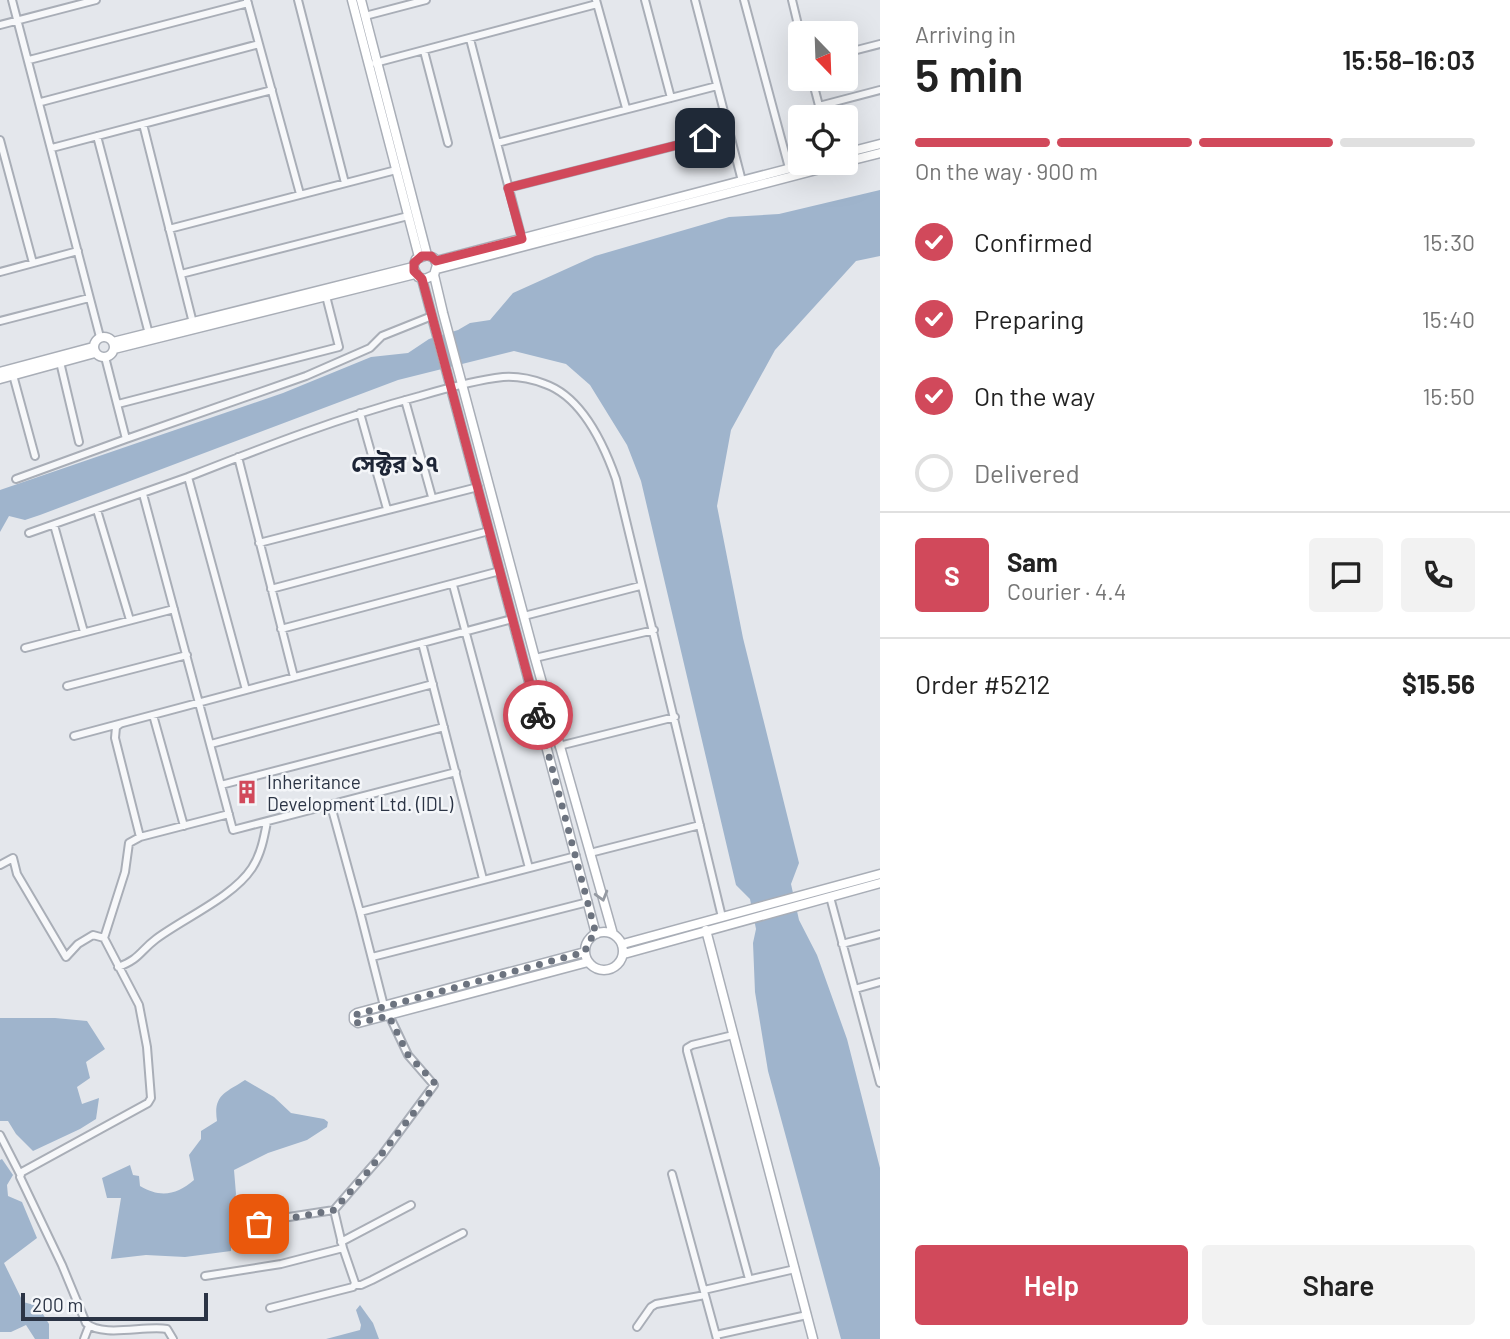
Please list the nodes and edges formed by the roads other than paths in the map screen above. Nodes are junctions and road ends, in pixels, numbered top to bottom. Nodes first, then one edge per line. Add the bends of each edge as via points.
1 (12, 0) edge
2 (63, 0) edge
3 (96, 0) edge
4 (298, 0) edge
5 (352, 0) edge
6 (361, 0) edge
7 (426, 0) edge
8 (645, 0) edge
9 (695, 0) edge
10 (744, 0) edge
11 (792, 0) edge
12 (247, 1) edge
13 (596, 2) edge
14 (65, 8) junction
15 (365, 16) junction
16 (19, 20) junction
17 (797, 21) edge
18 (0, 25) edge
19 (470, 39) junction
20 (259, 44) junction
21 (880, 44) edge
22 (858, 50) edge
23 (424, 51) junction
24 (29, 60) junction
25 (373, 64) junction
26 (717, 86) junction
27 (272, 90) junction
28 (880, 90) edge
29 (671, 97) junction
30 (41, 102) junction
31 (823, 105) edge
32 (626, 108) junction
33 (143, 124) junction
34 (729, 132) junction
35 (97, 136) junction
36 (0, 140) edge
37 (448, 143) dead end
38 (498, 143) junction
39 (880, 144) edge
40 (52, 148) junction
41 (858, 150) edge
42 (880, 153) edge
43 (858, 158) edge
44 (788, 164) edge
45 (788, 168) edge
46 (396, 170) junction
47 (794, 175) edge
48 (742, 181) junction
49 (345, 183) junction
50 (508, 188) junction
51 (300, 194) junction
52 (408, 215) junction
53 (169, 229) junction
54 (522, 239) junction
55 (78, 251) junction
56 (423, 256) junction
57 (33, 263) junction
58 (436, 268) junction
59 (0, 272) edge
60 (417, 273) junction
61 (181, 274) junction
62 (326, 296) junction
63 (89, 298) junction
64 (432, 316) junction
65 (0, 321) edge
66 (193, 323) junction
67 (149, 334) junction
68 (100, 337) junction
69 (113, 346) junction
70 (94, 350) junction
71 (105, 357) junction
72 (60, 362) junction
73 (0, 372) edge
74 (13, 375) junction
75 (0, 379) edge
76 (462, 383) junction
77 (451, 386) junction
78 (405, 400) junction
79 (118, 404) junction
80 (360, 413) junction
81 (126, 439) junction
82 (79, 442) dead end
83 (35, 456) dead end
84 (237, 457) junction
85 (188, 477) junction
86 (16, 479) dead end
87 (478, 487) junction
88 (143, 494) junction
89 (432, 497) junction
90 (387, 509) junction
91 (97, 510) junction
92 (54, 525) junction
93 (489, 531) junction
94 (29, 533) dead end
95 (259, 543) junction
96 (500, 571) junction
97 (453, 585) junction
98 (640, 586) junction
99 (271, 589) junction
100 (174, 609) junction
101 (524, 616) junction
102 (512, 619) junction
103 (130, 620) junction
104 (281, 629) junction
105 (654, 630) junction
106 (466, 631) junction
107 (84, 632) junction
108 (422, 643) junction
109 (25, 648) dead end
110 (187, 654) junction
111 (535, 658) junction
112 (294, 677) junction
113 (433, 684) junction
114 (67, 686) dead end
115 (246, 690) junction
116 (200, 702) junction
117 (153, 715) junction
118 (675, 717) junction
119 (120, 724) junction
120 (444, 727) junction
121 (74, 736) dead end
122 (211, 744) junction
123 (559, 746) junction
124 (456, 772) junction
125 (221, 785) junction
126 (331, 806) junction
127 (229, 814) junction
128 (267, 822) junction
129 (700, 825) junction
130 (184, 826) junction
131 (140, 837) junction
132 (590, 853) junction
133 (576, 856) junction
134 (0, 865) edge
135 (529, 868) junction
136 (880, 874) edge
137 (484, 879) junction
138 (880, 883) edge
139 (815, 896) junction
140 (830, 897) junction
141 (588, 902) junction
142 (360, 912) junction
143 (722, 917) junction
144 (733, 919) junction
145 (706, 930) junction
146 (596, 934) junction
147 (613, 934) junction
148 (880, 934) edge
149 (104, 938) junction
150 (623, 944) junction
151 (842, 944) junction
152 (585, 952) junction
153 (624, 954) junction
154 (372, 957) junction
155 (588, 962) junction
156 (118, 967) junction
157 (880, 982) edge
158 (855, 989) junction
159 (384, 1006) junction
160 (389, 1016) junction
161 (733, 1035) junction
162 (880, 1083) edge
163 (0, 1135) edge
164 (20, 1174) junction
165 (672, 1174) dead end
166 (411, 1205) dead end
167 (334, 1210) junction
168 (241, 1228) dead end
169 (463, 1233) dead end
170 (342, 1245) junction
171 (795, 1269) junction
172 (205, 1276) dead end
173 (749, 1279) junction
174 (355, 1285) junction
175 (704, 1293) junction
176 (270, 1308) dead end
177 (807, 1315) junction
178 (89, 1326) junction
179 (637, 1327) dead end
180 (716, 1337) edge
181 (84, 1339) edge
182 (173, 1339) edge
183 (813, 1339) edge

1 - 16 street
2 - 14 street
3 - 14 street
4 - 49 street
5 - 25 street
6 - 15 street
7 - 15 street
8 - 29 street
9 - 26 street
10 - 44 street
11 - 17 street
12 - 20 street
12 - 24 street
13 - 19 street
13 - 32 street
14 - 16 street
15 - 25 street
16 - 18 street
16 - 24 street
19 - 23 street
19 - 38 street
20 - 27 street
20 - 30 street
21 - 22 street
23 - 25 street
23 - 37 street
24 - 30 street
25 - 46 street
25 - 56 street
26 - 29 street
26 - 34 street
27 - 33 street
27 - 51 street
28 - 31 street
29 - 32 street
30 - 40 street
32 - 38 street
33 - 35 street
33 - 53 street
34 - 48 street
34 - 50 street
35 - 40 street
35 - 67 street
36 - 57 street
38 - 50 street
39 - 41 street
40 - 55 street
42 - 43 street
45 - 48 street
46 - 49 street
46 - 52 street
47 - 58 street
48 - 54 street
49 - 51 street
50 - 54 street
51 - 53 street
52 - 56 street
52 - 61 street
53 - 61 street
54 - 58 street
55 - 57 street
55 - 63 street
56 - 58 street
56 - 60 street
57 - 59 street
58 - 60 street
58 - 76 street
60 - 62 street
60 - 64 street
60 - 66 street
61 - 66 street
62 - 69 street
62 - 79 street via 340,347
63 - 65 street
63 - 68 street
64 - 77 street
64 - 81 street via 306,376
66 - 67 street
67 - 69 street
68 - 69 street
68 - 70 street
69 - 71 street
70 - 71 street
70 - 72 street
70 - 73 street
71 - 79 street
72 - 74 street
72 - 82 street
74 - 75 street
74 - 83 street
76 - 77 street
76 - 98 street via 523,378 553,387 571,400 612,468
76 - 101 street
77 - 78 street
77 - 87 street
78 - 80 street
78 - 89 street
79 - 81 street
80 - 84 street
80 - 90 street
81 - 86 street
84 - 85 street
84 - 95 street
85 - 88 street
85 - 115 street
87 - 89 street
87 - 93 street
88 - 91 street
88 - 100 street
89 - 90 street
90 - 95 street
91 - 92 street
91 - 103 street
92 - 94 street
92 - 107 street
93 - 96 street
93 - 99 street
95 - 99 street
96 - 97 street
96 - 102 street
97 - 104 street
97 - 106 street
98 - 101 street
98 - 105 street
99 - 104 street
100 - 103 street
100 - 110 street
101 - 111 street
102 - 106 street
102 - 133 street
103 - 107 street
104 - 112 street
105 - 111 street
105 - 118 street
106 - 108 street
106 - 135 street
107 - 109 street
108 - 112 street
108 - 113 street
110 - 114 street
110 - 116 street
111 - 123 street
112 - 115 street
113 - 120 street
113 - 122 street
115 - 116 street
116 - 117 street
116 - 122 street
117 - 119 street
117 - 130 street
118 - 123 street
118 - 129 street
119 - 121 street
119 - 131 street via 115,738
120 - 124 street
120 - 125 street
122 - 125 street
123 - 132 street
124 - 126 street
124 - 137 street
125 - 127 street
126 - 128 street
126 - 142 street
127 - 128 street via 233,830
127 - 130 street
128 - 156 street via 262,849 251,869 211,903 155,940 134,961
129 - 132 street
129 - 143 street
130 - 131 street
131 - 149 street via 129,843 125,872
132 -> 147 street
133 - 135 street
133 - 141 street
134 - 149 street via 13,858 17,874 65,957 93,935
135 - 137 street
136 - 139 street
137 - 142 street
138 - 140 street
139 - 140 street
139 - 144 street
140 - 151 street
141 - 146 street
141 - 154 street
142 - 154 street
143 - 144 street
143 - 150 street
144 - 145 street
145 - 153 street
145 - 161 street
146 - 147 street
146 - 152 street
147 - 150 street
148 - 151 street
149 - 156 street
150 - 153 street
151 - 158 street
152 - 155 street
152 - 159 street
153 - 155 street via 618,965 607,970
154 - 159 street
155 - 160 street
156 - 164 street via 140,1011 148,1047 150,1101
157 - 158 street
158 - 162 street
159 - 160 street via 357,1013 354,1020
160 - 167 street via 408,1055 434,1085
161 - 171 street
161 - 173 street via 692,1045 687,1051
163 - 164 street
164 - 178 street
165 - 175 street
166 - 170 street
167 - 168 street
167 - 170 street
169 - 174 street
170 - 172 street via 281,1264
170 - 174 street
171 - 173 street
171 - 177 street
173 - 175 street
174 - 176 street
175 - 179 street via 656,1304
175 - 180 street
177 - 180 street
177 - 183 street
178 - 181 street
178 - 182 street via 167,1329

